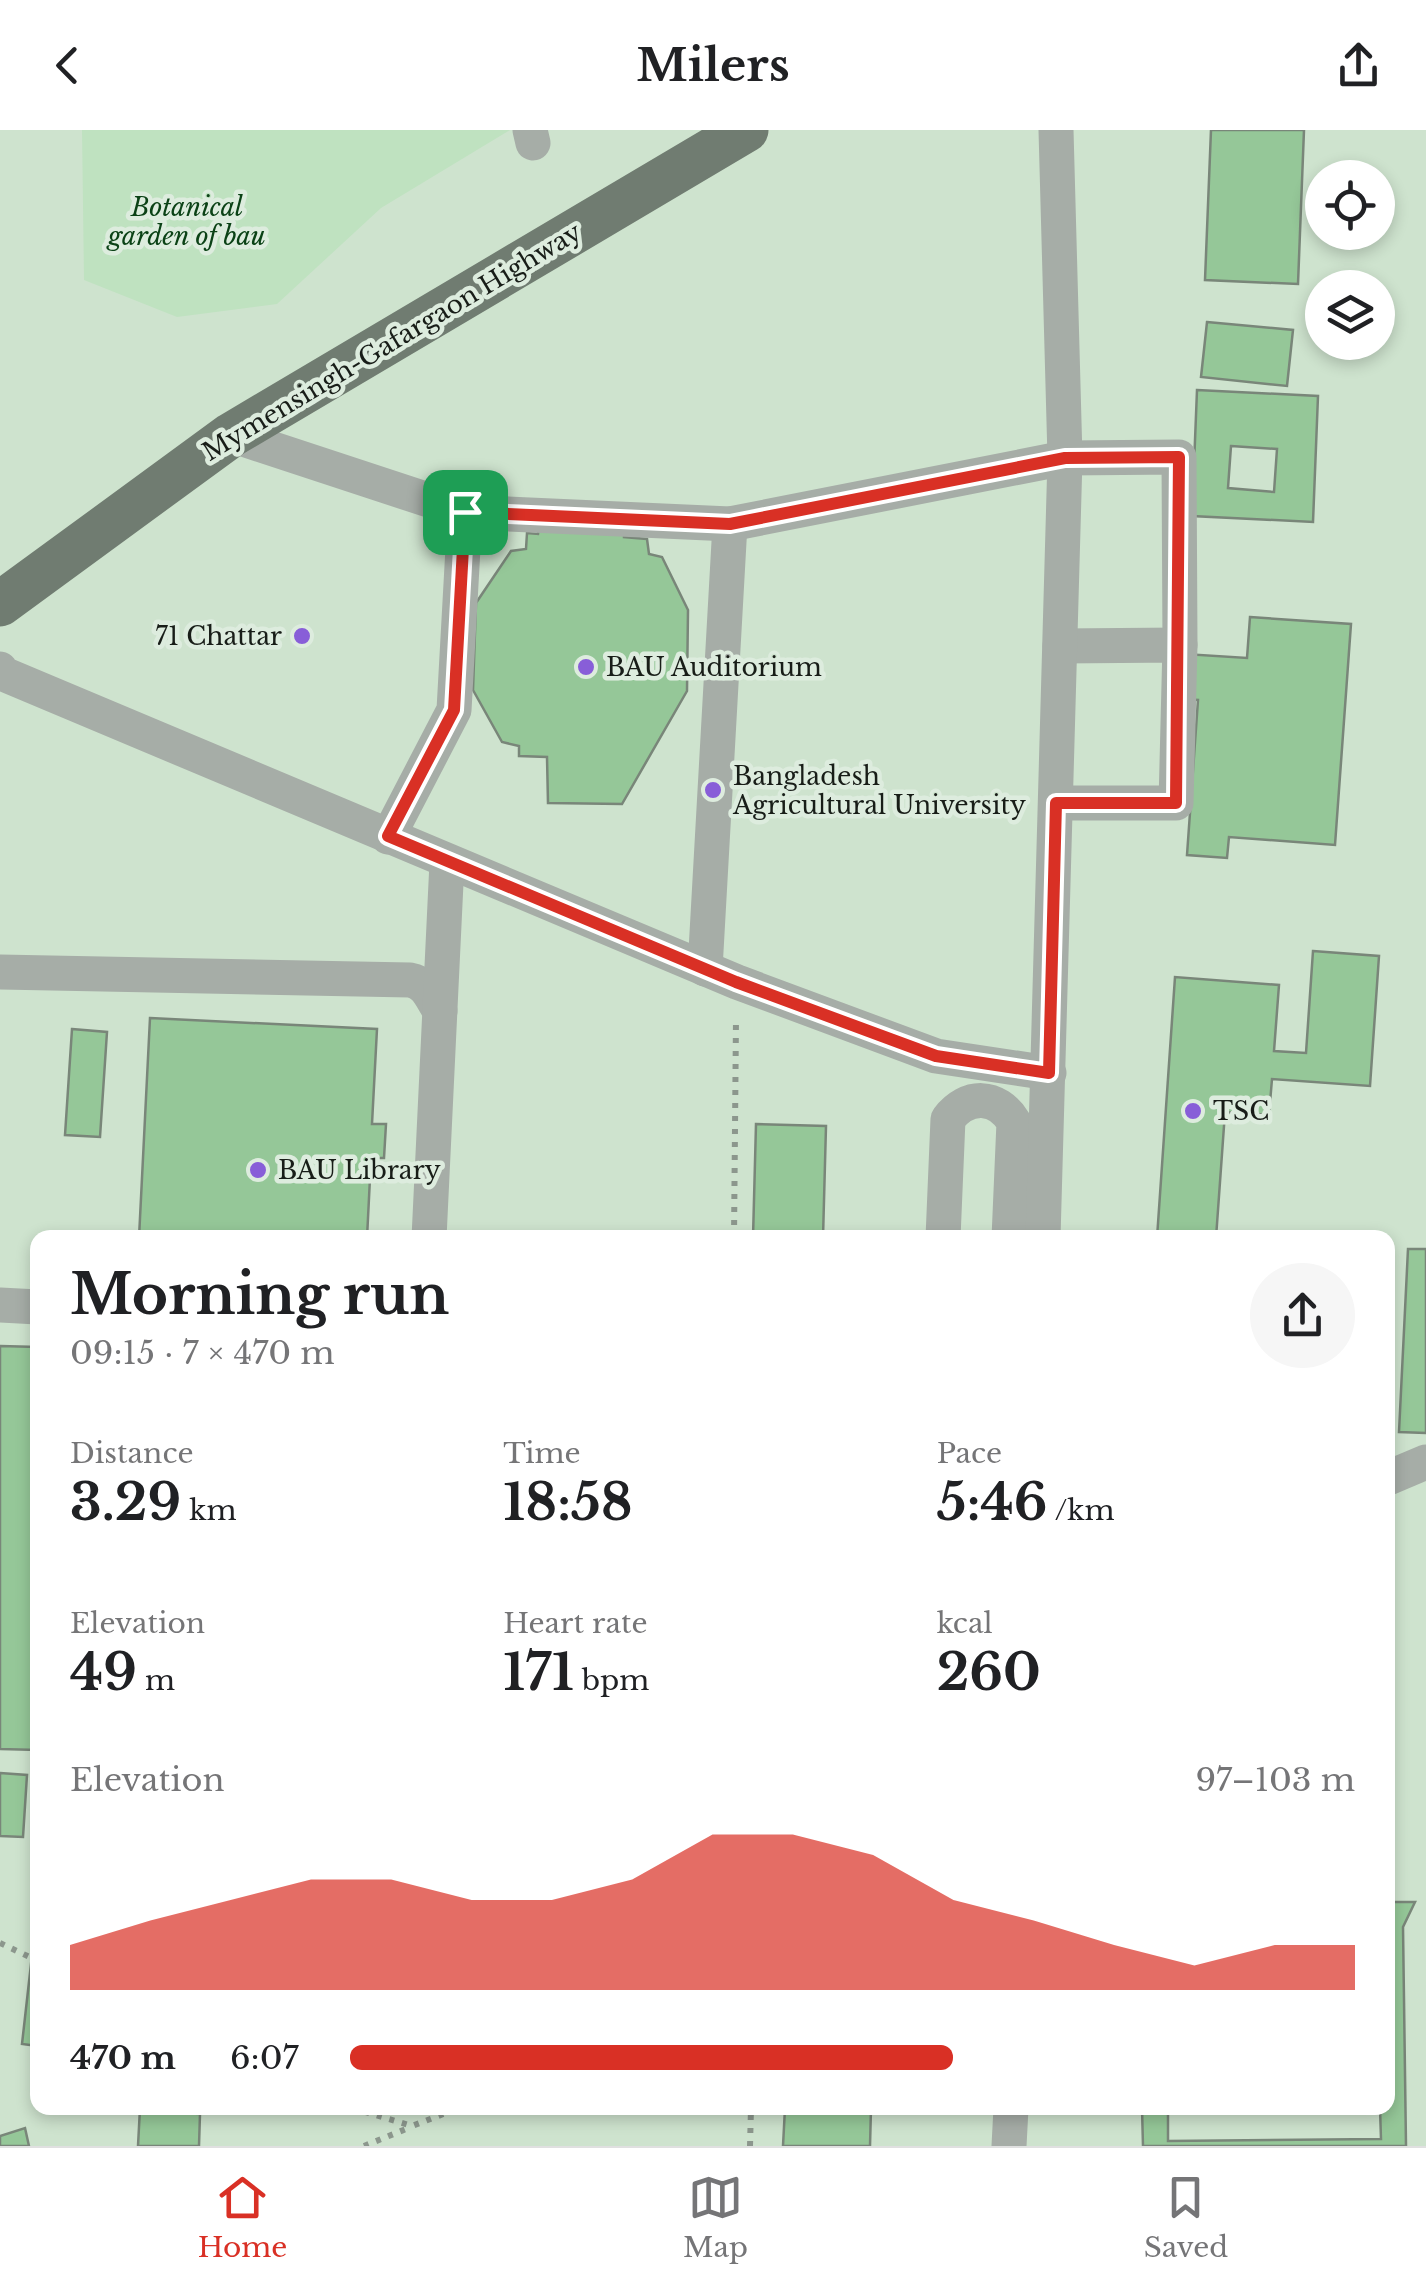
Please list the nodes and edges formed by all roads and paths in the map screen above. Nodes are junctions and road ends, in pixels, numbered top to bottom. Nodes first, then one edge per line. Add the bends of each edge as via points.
1 (746, 130) edge
2 (1056, 130) edge
3 (231, 435) junction
4 (1065, 458) junction
5 (465, 512) junction
6 (730, 524) junction
7 (0, 604) edge
8 (1060, 646) junction
9 (1180, 646) junction
10 (0, 670) edge
11 (1056, 803) junction
12 (388, 836) junction
13 (447, 862) junction
14 (0, 972) edge
15 (721, 975) junction
16 (440, 1011) junction
17 (936, 1056) junction
18 (1049, 1073) junction
19 (948, 1119) junction
20 (429, 1230) edge
21 (734, 1230) edge
22 (943, 1230) edge
23 (1009, 1230) edge
24 (1044, 1230) edge
25 (0, 1305) edge
26 (30, 1307) edge
27 (1426, 1462) edge
28 (1395, 1475) edge
29 (0, 1943) edge
30 (30, 1957) edge
31 (374, 2115) edge
32 (441, 2115) edge
33 (751, 2115) edge
34 (1011, 2115) edge
35 (412, 2126) junction
36 (394, 2134) junction
37 (364, 2146) edge
38 (393, 2146) edge
39 (750, 2146) edge
40 (1009, 2146) edge

1 - 3 main road, Mymensingh-Gafargaon Highway
2 - 4 street
3 - 5 street
3 - 7 main road, Mymensingh-Gafargaon Highway
4 - 6 street
4 - 8 street
4 - 9 street via 1179,457
5 - 6 street
5 - 12 street via 454,710
6 - 15 street
8 - 9 street
8 - 11 street
9 - 11 street via 1176,803
10 - 12 street
11 - 18 street
12 - 13 street
13 - 15 street
13 - 16 street
14 - 16 street via 410,980 426,988
15 - 17 street
15 - 21 path
16 - 20 street
17 - 18 street
17 - 19 street via 950,1074
18 - 24 street
19 - 22 street
19 - 23 street via 976,1100 999,1104 1014,1122
25 - 26 street
27 - 28 street
29 - 30 path
31 - 35 path
32 - 35 path
33 - 39 path
34 - 40 street
35 - 36 path
36 - 37 path
36 - 38 path

